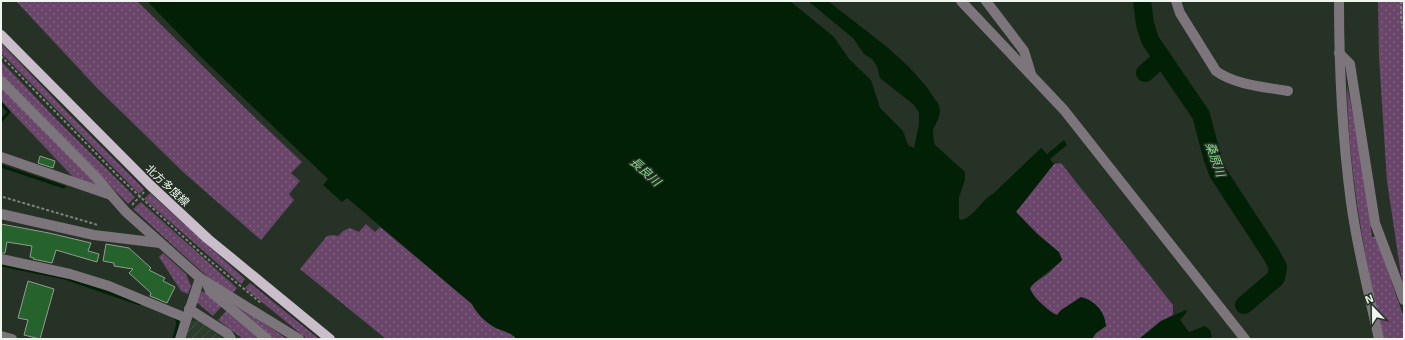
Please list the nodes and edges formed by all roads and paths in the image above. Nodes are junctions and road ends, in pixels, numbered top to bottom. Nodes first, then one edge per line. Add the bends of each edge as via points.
1 (961, 1) edge
2 (986, 1) edge
3 (1176, 1) edge
4 (1339, 1) edge
5 (1401, 1) edge
6 (1403, 29) edge
7 (1404, 32) edge
8 (1, 35) edge
9 (1339, 53) junction
10 (1, 56) edge
11 (1032, 78) junction
12 (1, 81) edge
13 (1288, 91) dead end
14 (1, 157) edge
15 (150, 185) junction
16 (111, 195) junction
17 (3, 197) dead end
18 (140, 197) junction
19 (126, 212) junction
20 (1, 214) edge
21 (101, 226) dead end
22 (160, 243) junction
23 (1, 259) edge
24 (203, 280) junction
25 (1404, 300) edge
26 (265, 306) dead end
27 (188, 314) junction
28 (1, 336) edge
29 (12, 339) edge
30 (180, 339) edge
31 (232, 339) edge
32 (267, 339) edge
33 (299, 339) edge
34 (330, 339) edge
35 (1245, 339) edge
36 (1378, 339) edge

1 - 11 street
2 - 11 street via 1024,51
3 - 13 street via 1180,13 1216,71 1233,80
4 - 9 street
5 - 6 path
6 - 7 path
8 - 15 main road, 北方多度線
9 - 25 street via 1350,64 1375,224
9 - 36 street via 1351,203
10 - 18 path
11 - 35 street via 1064,110
12 - 16 street
14 - 16 street
15 - 18 path
15 - 34 main road, 北方多度線 via 208,239
16 - 19 street
17 - 21 path
18 - 19 path
18 - 26 path via 203,255
19 - 22 street
20 - 22 street via 94,235
22 - 24 street
23 - 27 street via 70,274
24 - 27 street
24 - 32 street via 210,291
24 - 33 street
27 - 30 street
27 - 31 street via 228,334
28 - 29 street

